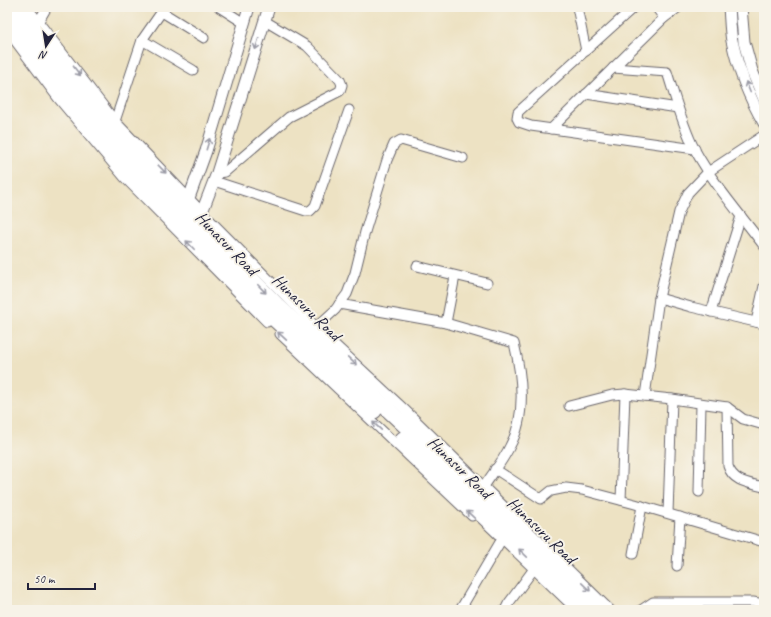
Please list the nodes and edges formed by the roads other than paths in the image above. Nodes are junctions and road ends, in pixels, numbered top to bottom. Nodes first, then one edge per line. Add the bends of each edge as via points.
1 (16, 7) edge
2 (48, 7) edge
3 (219, 7) edge
4 (249, 7) edge
5 (270, 7) edge
6 (577, 7) edge
7 (634, 7) edge
8 (656, 7) edge
9 (679, 7) edge
10 (729, 7) edge
11 (741, 7) edge
12 (164, 10) edge
13 (7, 15) edge
14 (664, 18) junction
15 (264, 22) junction
16 (244, 23) junction
17 (20, 26) edge
18 (204, 38) dead end
19 (142, 40) junction
20 (586, 51) junction
21 (613, 68) junction
22 (193, 70) dead end
23 (586, 94) junction
24 (764, 99) edge
25 (678, 108) junction
26 (348, 110) dead end
27 (764, 123) edge
28 (111, 124) junction
29 (551, 129) junction
30 (764, 135) edge
31 (695, 149) junction
32 (463, 158) dead end
33 (708, 172) junction
34 (216, 177) junction
35 (189, 214) junction
36 (741, 216) junction
37 (764, 246) edge
38 (417, 266) dead end
39 (455, 276) junction
40 (487, 283) dead end
41 (764, 286) edge
42 (659, 298) junction
43 (339, 304) junction
44 (711, 312) junction
45 (446, 323) junction
46 (760, 323) edge
47 (312, 331) junction
48 (625, 394) junction
49 (645, 396) junction
50 (672, 399) junction
51 (701, 404) junction
52 (569, 406) dead end
53 (727, 407) junction
54 (764, 425) edge
55 (495, 469) junction
56 (764, 486) edge
57 (483, 488) junction
58 (699, 492) dead end
59 (621, 500) junction
60 (642, 506) junction
61 (668, 513) junction
62 (680, 517) junction
63 (504, 534) junction
64 (764, 542) edge
65 (633, 554) dead end
66 (536, 566) junction
67 (677, 566) dead end
68 (764, 604) edge
69 (509, 608) edge
70 (460, 610) edge
71 (581, 610) edge
72 (598, 610) edge
73 (610, 610) edge
74 (641, 610) edge

1 - 17 highway, Hunasuru Road
2 - 17 street
3 - 16 street
4 - 16 street
5 - 15 street
6 - 20 street
7 - 20 street
8 - 14 street
9 - 14 street
27 -> 10 street via 743,76 732,41
11 - 24 street via 744,42 752,71
12 - 18 street
12 - 19 street
13 - 17 highway, Hunasur Road
14 - 21 street
15 -> 34 street
15 - 34 street via 307,46 342,85 340,91 289,117
35 -> 16 street
17 -> 28 highway, Hunasuru Road
17 - 35 highway, Hunasur Road via 99,134
63 -> 17 street via 251,307 125,178 58,98
19 - 22 street
19 - 28 street
20 - 29 street via 518,112 519,122
21 - 23 street
21 - 25 street via 668,72
23 - 25 street
23 - 29 street
25 - 31 street
26 - 34 street via 315,206 310,211
28 -> 35 highway, Hunasuru Road
29 - 31 street
30 - 33 street
31 - 33 street
32 - 43 street via 401,140 394,144 365,232 355,273 347,294
33 - 36 street
33 - 42 street via 688,193 679,212
34 - 35 street
35 -> 47 highway, Hunasuru Road
35 - 63 highway, Hunasur Road via 270,314
36 - 37 street
36 - 44 street
38 - 39 street
39 - 40 street
39 - 45 street
41 - 46 street
42 - 44 street
42 - 49 street
43 - 45 street
43 - 47 street
44 - 46 street
45 - 55 street via 514,343 519,364 521,417 511,446
47 -> 57 street via 402,408
47 - 63 highway, Hunasuru Road
48 - 49 street
48 - 52 street
48 - 59 street
49 - 50 street
50 - 51 street
50 - 61 street
51 - 53 street
51 - 58 street
53 - 54 street via 743,419
53 - 56 street via 729,472 737,480
55 - 57 street
55 - 59 street via 541,498 551,491 566,488
57 -> 73 street
59 - 60 street
60 - 61 street
60 - 65 street
61 - 62 street
62 - 64 street
62 - 67 street
66 -> 63 highway, Hunasur Road
63 - 70 street
63 - 72 highway, Hunasuru Road
66 - 69 street
66 - 71 highway, Hunasur Road
68 - 74 street via 653,602

